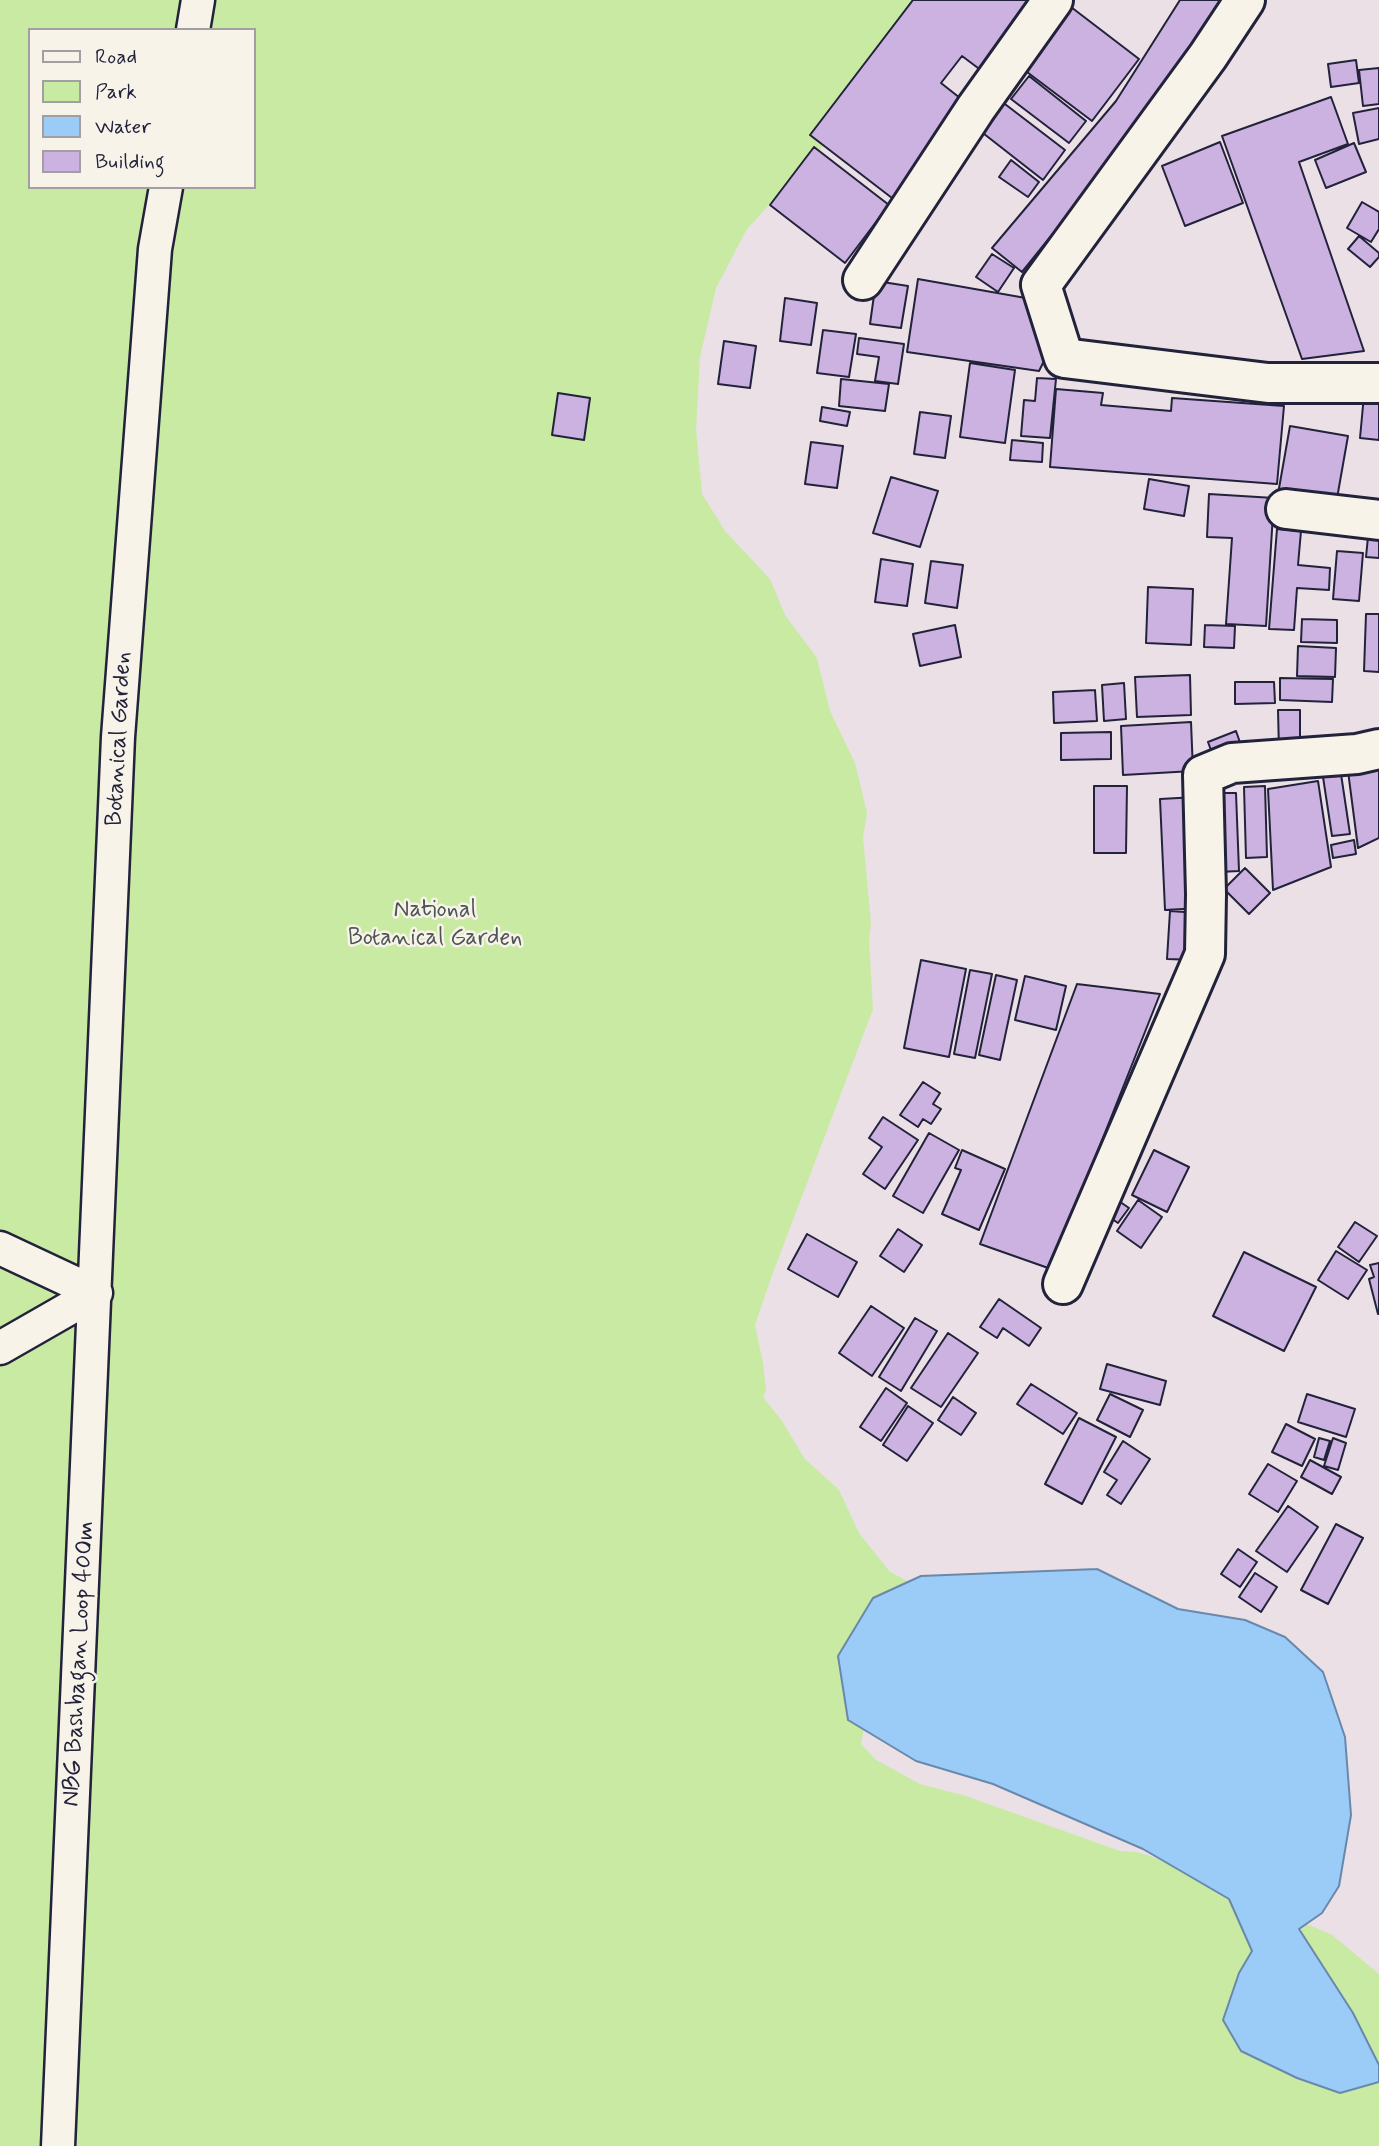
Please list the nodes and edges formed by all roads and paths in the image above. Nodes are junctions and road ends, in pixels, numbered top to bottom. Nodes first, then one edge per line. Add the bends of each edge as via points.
1 (198, 0) edge
2 (1053, 0) edge
3 (1245, 0) edge
4 (193, 28) edge
5 (166, 189) edge
6 (863, 280) dead end
7 (1379, 383) edge
8 (1286, 509) dead end
9 (1379, 520) edge
10 (1379, 749) edge
11 (0, 1248) edge
12 (1063, 1284) dead end
13 (96, 1293) junction
14 (0, 1348) edge
15 (58, 2146) edge

1 - 4 street
2 - 6 street
3 - 7 street via 1041,285 1064,358 1268,383
5 - 13 street, Botanical Garden via 155,249 118,737
8 - 9 street
10 - 12 street via 1232,763 1203,775 1205,954
11 - 13 street
13 - 14 street
13 - 15 street, NBG Bashbagan Loop 400m

